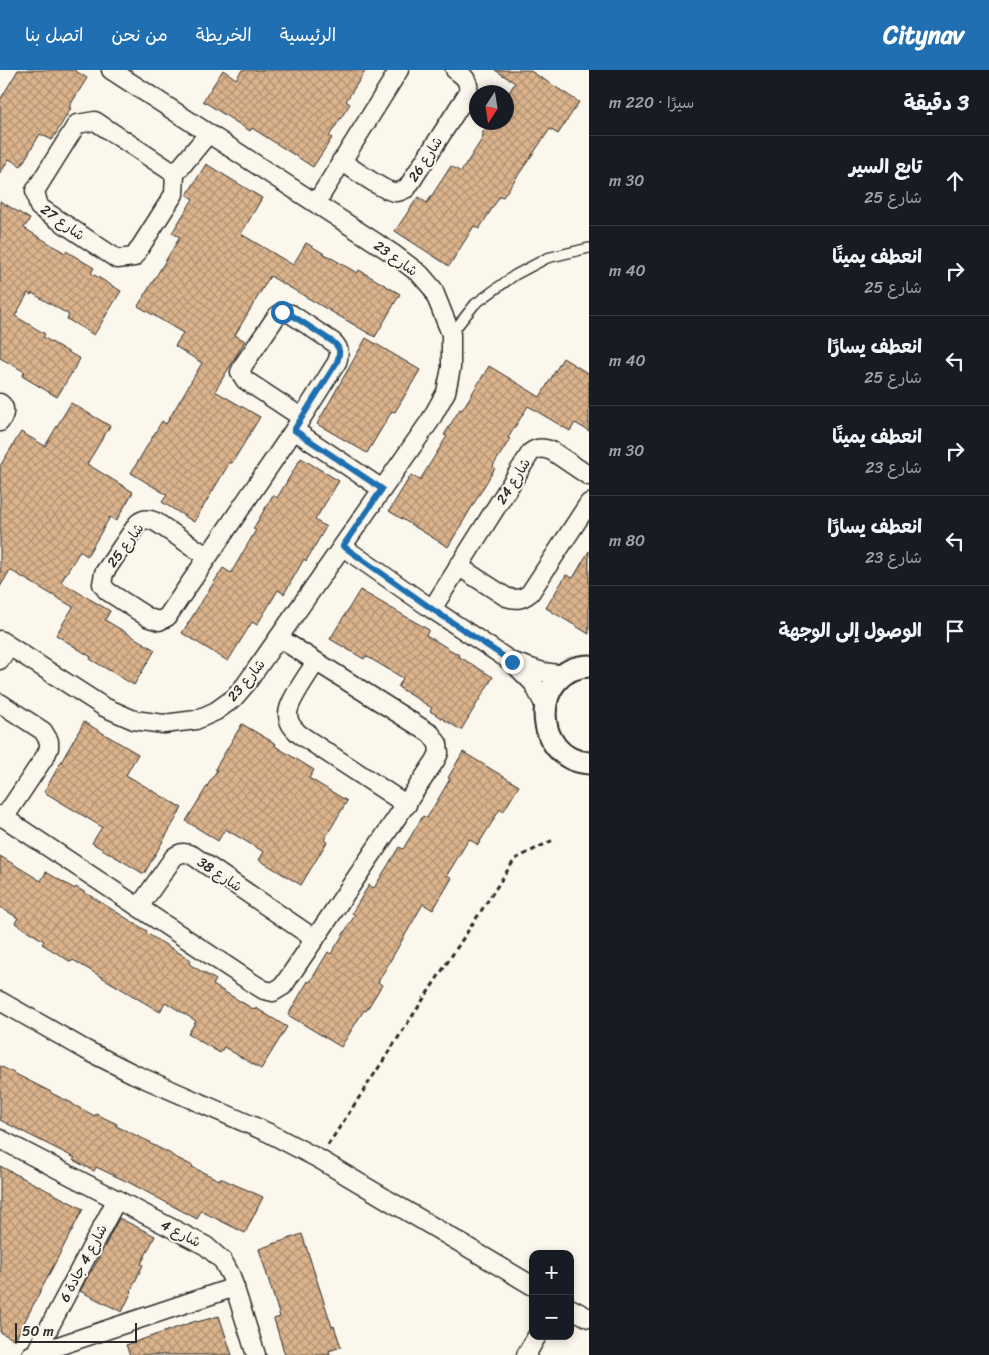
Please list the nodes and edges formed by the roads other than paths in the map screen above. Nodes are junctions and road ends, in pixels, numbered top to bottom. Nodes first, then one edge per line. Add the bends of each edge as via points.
1 (399, 70) edge
2 (455, 70) edge
3 (116, 71) edge
4 (208, 134) junction
5 (341, 161) junction
6 (175, 174) junction
7 (316, 203) junction
8 (589, 248) edge
9 (451, 334) junction
10 (0, 403) edge
11 (0, 422) edge
12 (298, 423) junction
13 (589, 476) edge
14 (382, 489) junction
15 (589, 503) edge
16 (343, 546) junction
17 (208, 557) junction
18 (458, 566) junction
19 (432, 609) junction
20 (279, 638) junction
21 (3, 649) edge
22 (316, 662) junction
23 (512, 662) junction
24 (588, 665) edge
25 (564, 674) junction
26 (0, 703) edge
27 (545, 706) junction
28 (589, 763) edge
29 (407, 805) junction
30 (2, 816) edge
31 (139, 907) junction
32 (315, 939) junction
33 (0, 1001) edge
34 (0, 1139) edge
35 (116, 1199) junction
36 (529, 1284) edge
37 (235, 1287) junction
38 (574, 1310) edge
39 (589, 1318) edge
40 (535, 1340) edge
41 (33, 1354) edge
42 (256, 1355) edge
43 (526, 1355) edge

1 - 5 street
2 - 5 street, شارع 26 via 468,81 468,93 407,188 394,193 386,190
3 - 4 street, شارع 23
4 - 6 street
4 - 7 street, شارع 23
5 - 7 street
6 - 6 street, شارع 27 via 174,194 134,257 117,259 39,207 35,191 77,124 95,121
7 - 9 street, شارع 23 via 420,274 433,289
8 - 9 lane via 547,258 515,274 475,304
9 - 14 street, شارع 23 via 451,368 446,392 430,421
10 - 11 street via 4,414
12 - 12 street, شارع 25 via 337,362 340,351 333,342 282,312 240,372 245,380
12 - 14 street, شارع 25
12 - 17 street, شارع 25
13 - 18 street, شارع 24 via 552,451 540,448 531,452
14 - 16 street, شارع 23
15 - 18 street via 530,593 520,600 506,597
16 - 19 street
16 - 20 street, شارع 23
17 - 17 street, شارع 25 via 156,522 146,519 138,523 104,573 102,584 107,591 159,621 168,617
18 - 19 street, شارع 24
19 - 23 street
20 - 21 street, شارع 23 via 234,698 196,720 164,724 134,720 104,707
20 - 22 street
22 - 29 street via 290,704 290,724 299,734
22 - 29 street via 431,734 438,744 436,761
23 - 25 street via 542,672
23 - 27 street via 533,684
24 - 25 street
25 - 27 street via 548,694
26 - 30 street via 44,731 49,741 46,754
27 - 28 street via 544,721 557,748 569,757
29 - 32 street
30 - 31 street
31 - 32 street via 254,984 274,992 283,986
31 - 32 street, شارع 38 via 174,857 185,852
33 - 36 street via 134,1074 269,1133 319,1159
34 - 35 street, شارع 4
35 - 37 street, شارع 4 via 206,1246 223,1261
35 - 41 street, شارع 4 جادة 6
37 - 41 street
37 - 42 street, شارع 4
38 - 39 street
40 - 43 street

